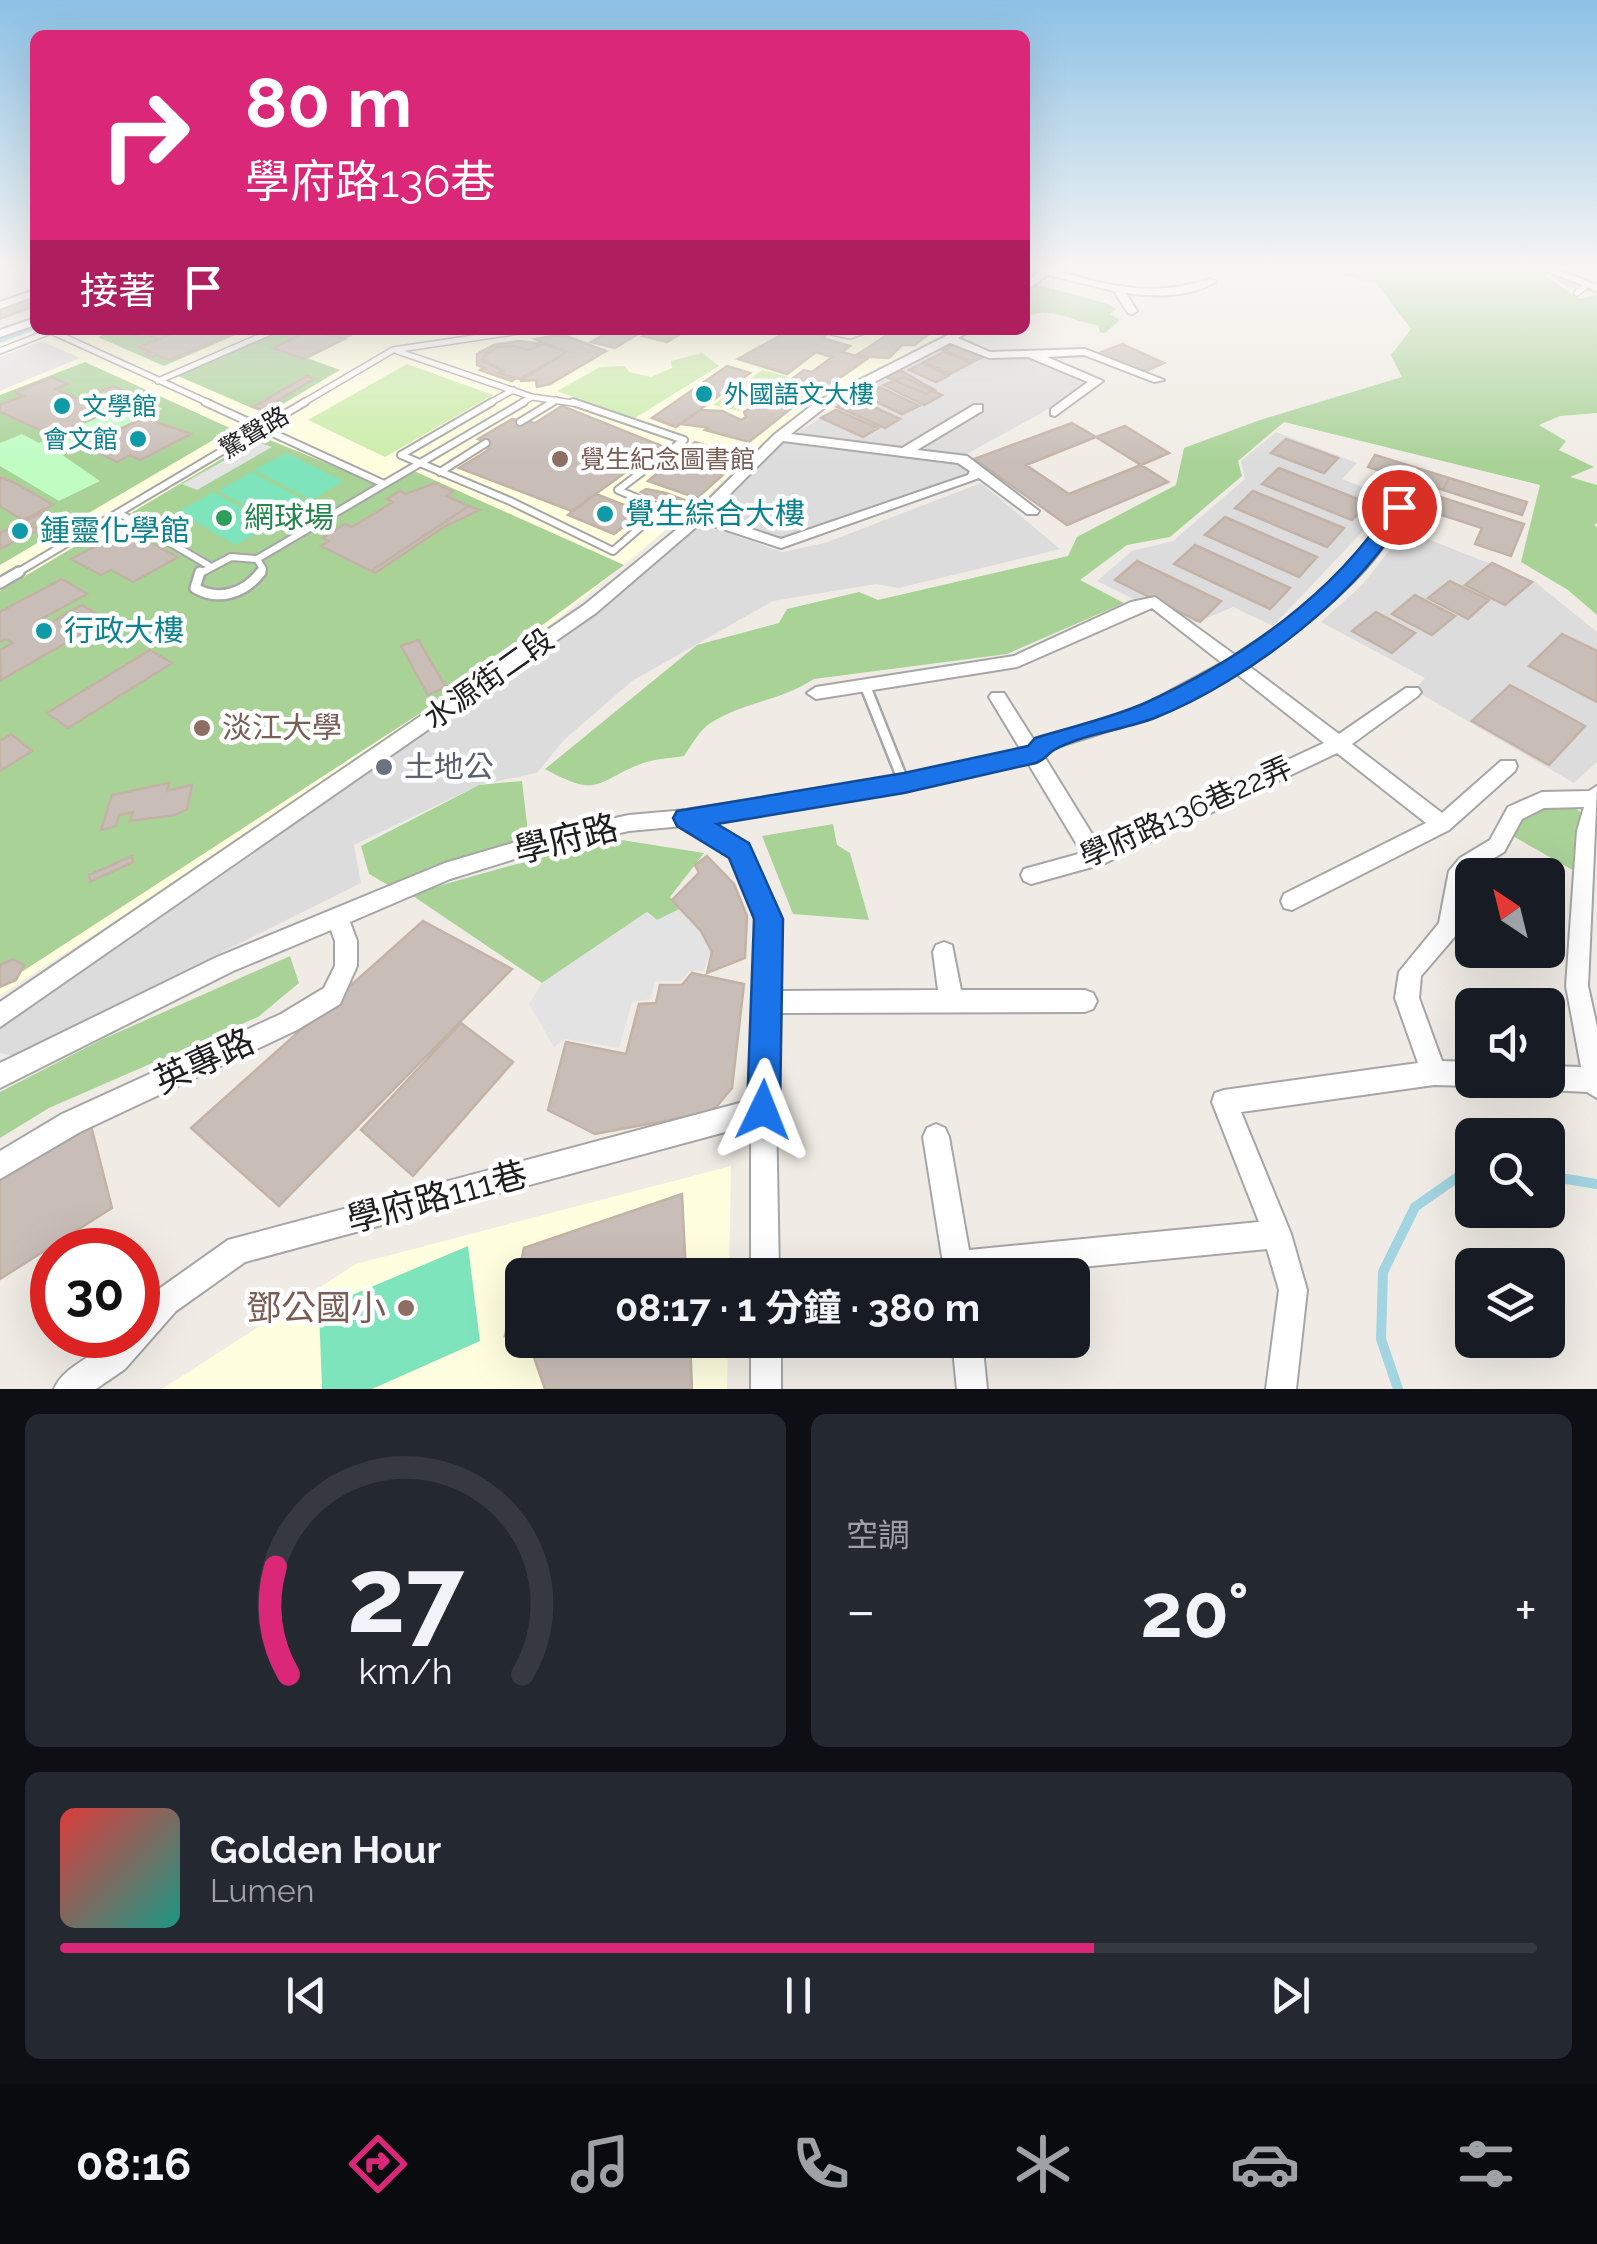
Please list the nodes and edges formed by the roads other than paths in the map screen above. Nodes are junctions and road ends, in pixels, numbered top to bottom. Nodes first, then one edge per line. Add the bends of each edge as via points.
1 (40, 335) edge
2 (63, 335) edge
3 (263, 335) edge
4 (493, 335) edge
5 (955, 335) edge
6 (958, 335) edge
7 (393, 350) junction
8 (0, 351) edge
9 (1028, 354) junction
10 (158, 380) junction
11 (1158, 380) dead end
12 (513, 390) junction
13 (532, 397) junction
14 (557, 399) junction
15 (978, 408) dead end
16 (1056, 412) dead end
17 (520, 422) dead end
18 (262, 428) junction
19 (780, 437) junction
20 (486, 442) dead end
21 (906, 451) junction
22 (420, 463) junction
23 (977, 470) junction
24 (440, 472) junction
25 (384, 484) junction
26 (1396, 489) dead end
27 (658, 512) junction
28 (1032, 512) dead end
29 (118, 513) junction
30 (697, 520) junction
31 (257, 559) junction
32 (208, 565) junction
33 (0, 583) edge
34 (1235, 666) junction
35 (866, 685) junction
36 (1412, 692) dead end
37 (816, 693) dead end
38 (998, 697) dead end
39 (1340, 743) junction
40 (1036, 754) junction
41 (1508, 766) dead end
42 (904, 783) junction
43 (1596, 797) edge
44 (686, 818) junction
45 (1442, 824) junction
46 (1096, 858) junction
47 (1031, 875) dead end
48 (1292, 900) dead end
49 (337, 914) junction
50 (944, 952) dead end
51 (1086, 1001) dead end
52 (766, 1002) junction
53 (951, 1002) junction
54 (0, 1016) edge
55 (1434, 1072) junction
56 (1455, 1073) edge
57 (0, 1076) edge
58 (1565, 1080) edge
59 (1596, 1083) edge
60 (763, 1110) junction
61 (936, 1137) dead end
62 (0, 1166) edge
63 (1277, 1234) junction
64 (765, 1258) edge
65 (957, 1258) edge
66 (1065, 1258) edge
67 (160, 1308) edge
68 (116, 1358) edge
69 (766, 1358) edge
70 (969, 1358) edge
71 (69, 1389) edge
72 (766, 1389) edge
73 (972, 1389) edge
74 (1281, 1389) edge

1 - 8 lane
2 - 10 lane
3 - 10 lane
4 - 7 lane, 驚聲路
5 - 19 street, 水源街二段 via 820,405
6 - 9 street via 988,355
7 - 12 lane
7 - 18 lane, 驚聲路
9 - 11 street via 1085,352
9 - 16 street via 1097,381
10 - 18 lane
12 - 13 lane
12 - 22 lane via 401,455
13 - 14 lane
13 - 22 lane
14 - 17 lane
14 - 27 lane via 684,440 618,490
15 - 21 street
18 - 25 lane
18 - 29 lane, 驚聲路
19 - 21 street
19 - 30 street, 水源街二段
20 - 24 lane
21 - 23 street via 962,459
22 - 24 lane
22 - 25 lane
23 - 28 street
23 - 30 street via 973,478 781,544
24 - 27 lane via 613,551
25 - 31 lane
26 - 34 street, 學府路 via 1399,507 1384,536 1332,592
27 - 30 lane
29 - 32 lane
29 - 33 lane, 驚聲路
30 - 54 street, 水源街二段 via 590,609
31 - 32 lane via 239,556
31 - 32 lane via 262,568 255,580 226,594 194,588
34 - 35 street via 1155,602 1017,661
34 - 39 street
34 - 40 street, 學府路 via 1151,710 1044,744
35 - 37 street
35 - 42 lane
36 - 39 street, 學府路136巷22弄
38 - 40 street
39 - 45 street
39 - 46 street, 學府路136巷22弄
40 - 42 street, 學府路
40 - 46 street
41 - 45 street
42 - 44 street, 學府路
43 - 55 street via 1542,800 1515,813 1496,846 1456,877 1450,927 1410,972 1407,998
43 - 59 street via 1576,986
44 - 49 street, 學府路 via 629,822 550,840
44 - 52 street via 740,851 768,919
45 - 48 street
46 - 47 street, 學府路136巷22弄
49 - 57 street, 學府路
49 - 62 street, 英專路 via 346,966 332,996 71,1122
50 - 53 street
51 - 53 street
52 - 53 street
52 - 60 street
55 - 56 street
55 - 63 street via 1224,1102
58 - 59 street
60 - 64 street
60 - 67 street, 學府路111巷 via 238,1250
61 - 65 street
63 - 66 street
63 - 74 street via 1293,1290
68 - 71 street, 學府路111巷
69 - 72 street
70 - 73 street

